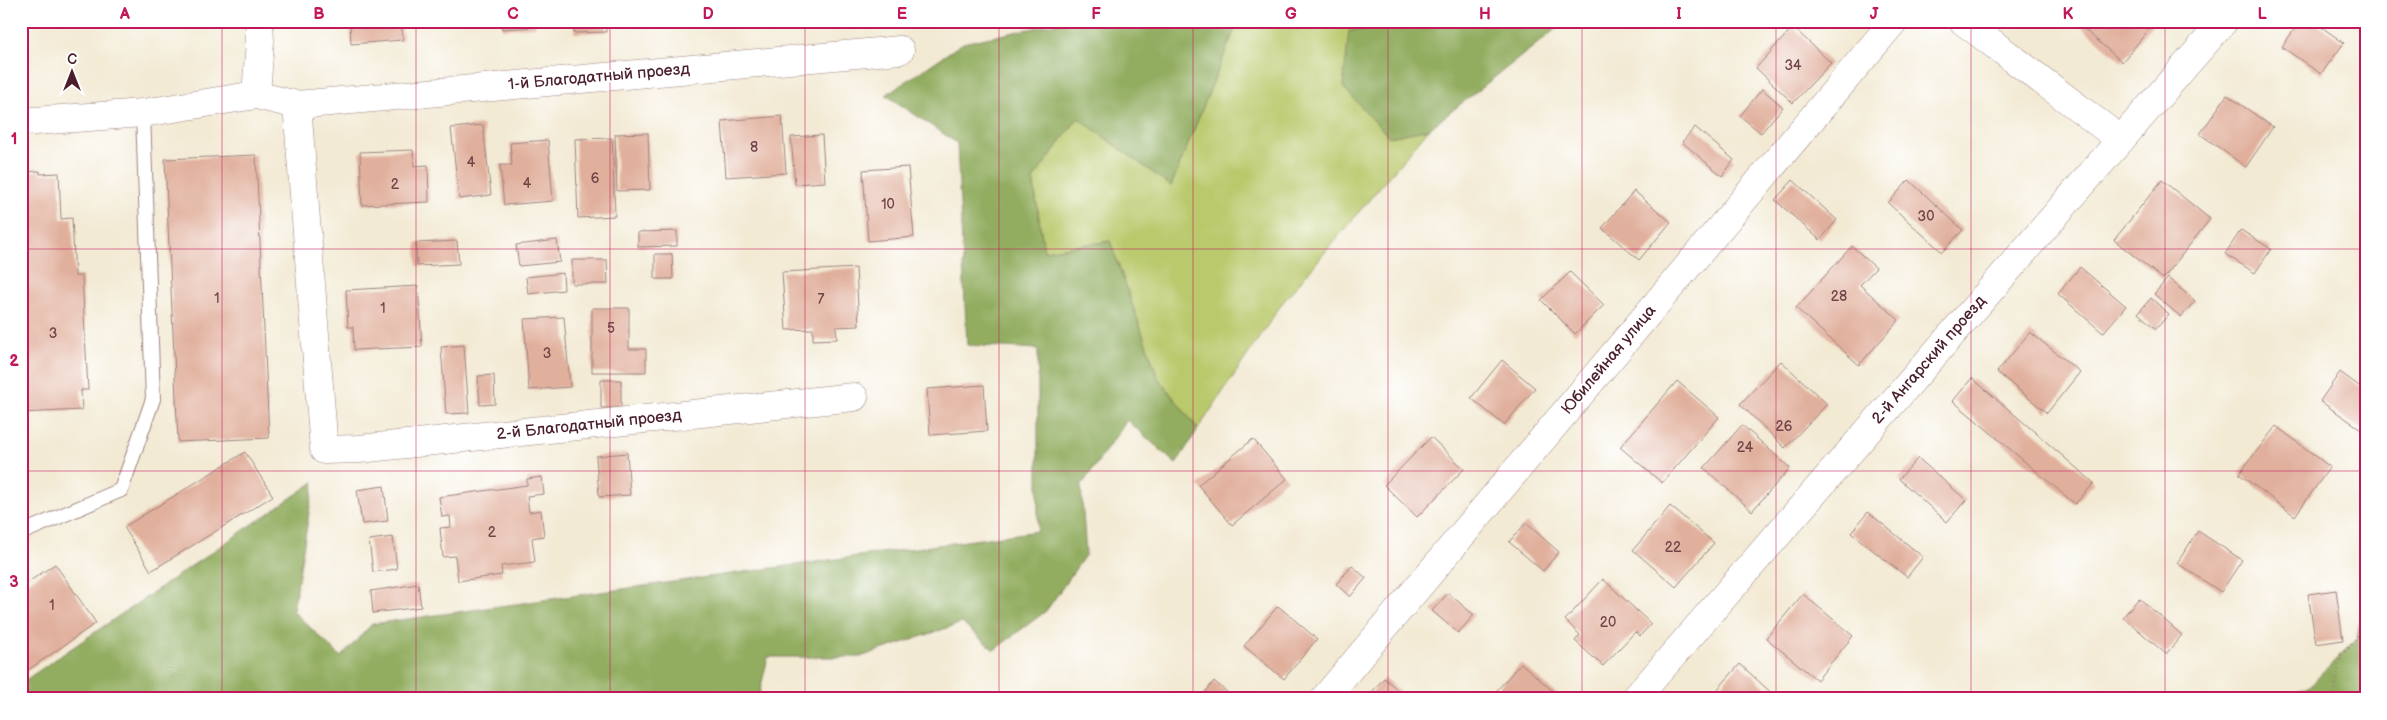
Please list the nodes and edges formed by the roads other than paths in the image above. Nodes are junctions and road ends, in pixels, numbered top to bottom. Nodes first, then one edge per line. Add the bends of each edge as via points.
1 (259, 21) edge
2 (1894, 21) edge
3 (1963, 21) edge
4 (2224, 21) edge
5 (900, 50) dead end
6 (256, 95) junction
7 (297, 105) junction
8 (142, 113) junction
9 (21, 122) edge
10 (2121, 140) junction
11 (854, 397) dead end
12 (21, 533) edge
13 (1324, 699) edge
14 (1635, 699) edge

1 - 6 street
2 - 13 street, Юбилейная улица
3 - 10 street
4 - 10 street, 2-й Ангарский проезд
5 - 7 street, 1-й Благодатный проезд
6 - 7 street, 1-й Благодатный проезд
6 - 8 street
7 - 11 street, 2-й Благодатный проезд via 324,450
8 - 9 street
8 - 12 lane via 153,399 121,490
10 - 14 street, 2-й Ангарский проезд

